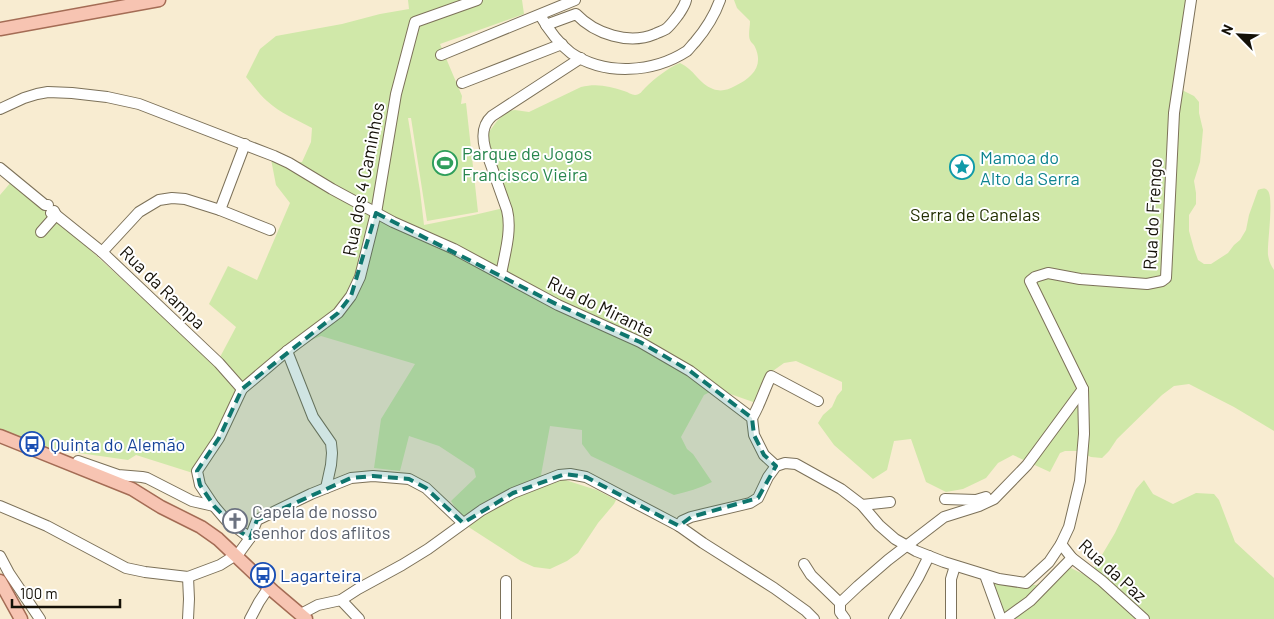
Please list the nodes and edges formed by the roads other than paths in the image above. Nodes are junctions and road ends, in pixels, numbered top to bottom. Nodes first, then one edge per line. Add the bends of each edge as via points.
1 (158, 0) edge
2 (477, 0) edge
3 (576, 0) edge
4 (686, 0) edge
5 (720, 0) edge
6 (1190, 0) edge
7 (540, 15) junction
8 (546, 25) junction
9 (0, 29) edge
10 (562, 44) junction
11 (441, 55) dead end
12 (580, 58) junction
13 (462, 83) dead end
14 (0, 109) edge
15 (245, 144) junction
16 (0, 168) edge
17 (50, 209) junction
18 (220, 210) junction
19 (376, 213) junction
20 (270, 230) dead end
21 (41, 232) dead end
22 (102, 252) junction
23 (501, 274) junction
24 (287, 351) junction
25 (242, 389) junction
26 (1083, 389) junction
27 (818, 401) dead end
28 (752, 418) junction
29 (0, 436) edge
30 (35, 450) junction
31 (776, 466) junction
32 (326, 488) junction
33 (1004, 489) junction
34 (945, 499) dead end
35 (890, 502) dead end
36 (862, 505) junction
37 (0, 506) edge
38 (216, 510) junction
39 (463, 523) junction
40 (679, 526) junction
41 (250, 538) junction
42 (1061, 544) junction
43 (908, 546) junction
44 (234, 555) junction
45 (0, 556) edge
46 (929, 556) junction
47 (1072, 558) junction
48 (804, 564) dead end
49 (955, 566) junction
50 (985, 575) junction
51 (506, 580) dead end
52 (0, 581) edge
53 (188, 581) junction
54 (269, 588) junction
55 (341, 600) junction
56 (840, 603) junction
57 (303, 617) edge
58 (21, 619) edge
59 (40, 619) edge
60 (183, 619) edge
61 (188, 619) edge
62 (250, 619) edge
63 (359, 619) edge
64 (506, 619) edge
65 (814, 619) edge
66 (845, 619) edge
67 (894, 619) edge
68 (950, 619) edge
69 (1001, 619) edge
70 (1005, 619) edge
71 (1144, 619) edge

1 - 9 main road
2 - 19 street, Rua dos 4 Caminhos via 415,22 396,94
3 - 7 street
4 - 8 street via 665,30 648,37 614,36 595,29 576,14
5 - 12 street via 703,33 688,50 669,60 636,69 595,65
6 - 26 street, Rua do Frengo via 1174,113 1166,278 1147,284 1088,280 1048,273 1030,281
7 - 8 street
7 - 11 street
8 - 10 street
10 - 12 street
10 - 13 street
12 - 23 street via 492,116 485,125 484,148 509,219
14 - 15 street, Rua do Mirante via 37,94 91,95 138,104
15 - 18 street
15 - 19 street, Rua do Mirante via 289,163
16 - 17 street, Rua da Rampa
17 - 21 street
17 - 22 street, Rua da Rampa
18 - 20 street
18 - 22 street via 185,199 159,200 140,212
19 - 23 street, Rua do Mirante
19 - 24 street, Rua dos 4 Caminhos via 360,277 351,296 338,313
22 - 25 street, Rua da Rampa via 219,362
23 - 28 street, Rua do Mirante via 690,370
24 - 25 street, Rua dos 4 Caminhos
24 - 32 street via 312,417 331,443
25 - 38 street, Rua dos 4 Caminhos via 219,438 197,471 200,485
26 - 33 street via 1028,465
26 - 42 street, Rua do Frengo via 1080,481 1069,527
27 - 28 street via 771,376
28 - 31 street via 754,435 764,455
29 - 30 main road
30 - 38 street via 38,447 118,475 147,478
30 - 44 main road via 132,489 201,527
31 - 36 street, Rua do Frengo via 796,464 841,489
31 - 40 street via 758,498 750,503 691,516
32 - 39 street via 351,478 409,479 426,488
32 - 41 street via 257,520
33 - 34 street via 976,500
33 - 43 street via 994,499 944,517
35 - 36 street
36 - 43 street, Rua do Frengo via 894,539
37 - 53 street via 47,526 126,568
38 - 41 street
39 - 40 street via 513,493 570,474 586,478
39 - 55 street via 428,549
40 - 65 street via 774,588
41 - 44 street
42 - 47 street, Rua da Paz
42 - 50 street, Rua do Frengo via 1026,583
43 - 46 street, Rua do Frengo
43 - 56 street
44 - 53 street
44 - 54 main road
45 - 59 street
46 - 49 street, Rua do Frengo
46 - 67 street
47 - 70 street via 1030,601
47 - 71 street, Rua da Paz
48 - 56 street
49 - 50 street, Rua do Frengo
49 - 68 street via 951,579
50 - 69 street
51 - 64 street
52 - 58 main road
53 - 60 street
53 - 61 street
54 - 57 main road
54 - 62 street
55 - 57 street via 318,606
55 - 63 street
56 - 66 street via 840,612

